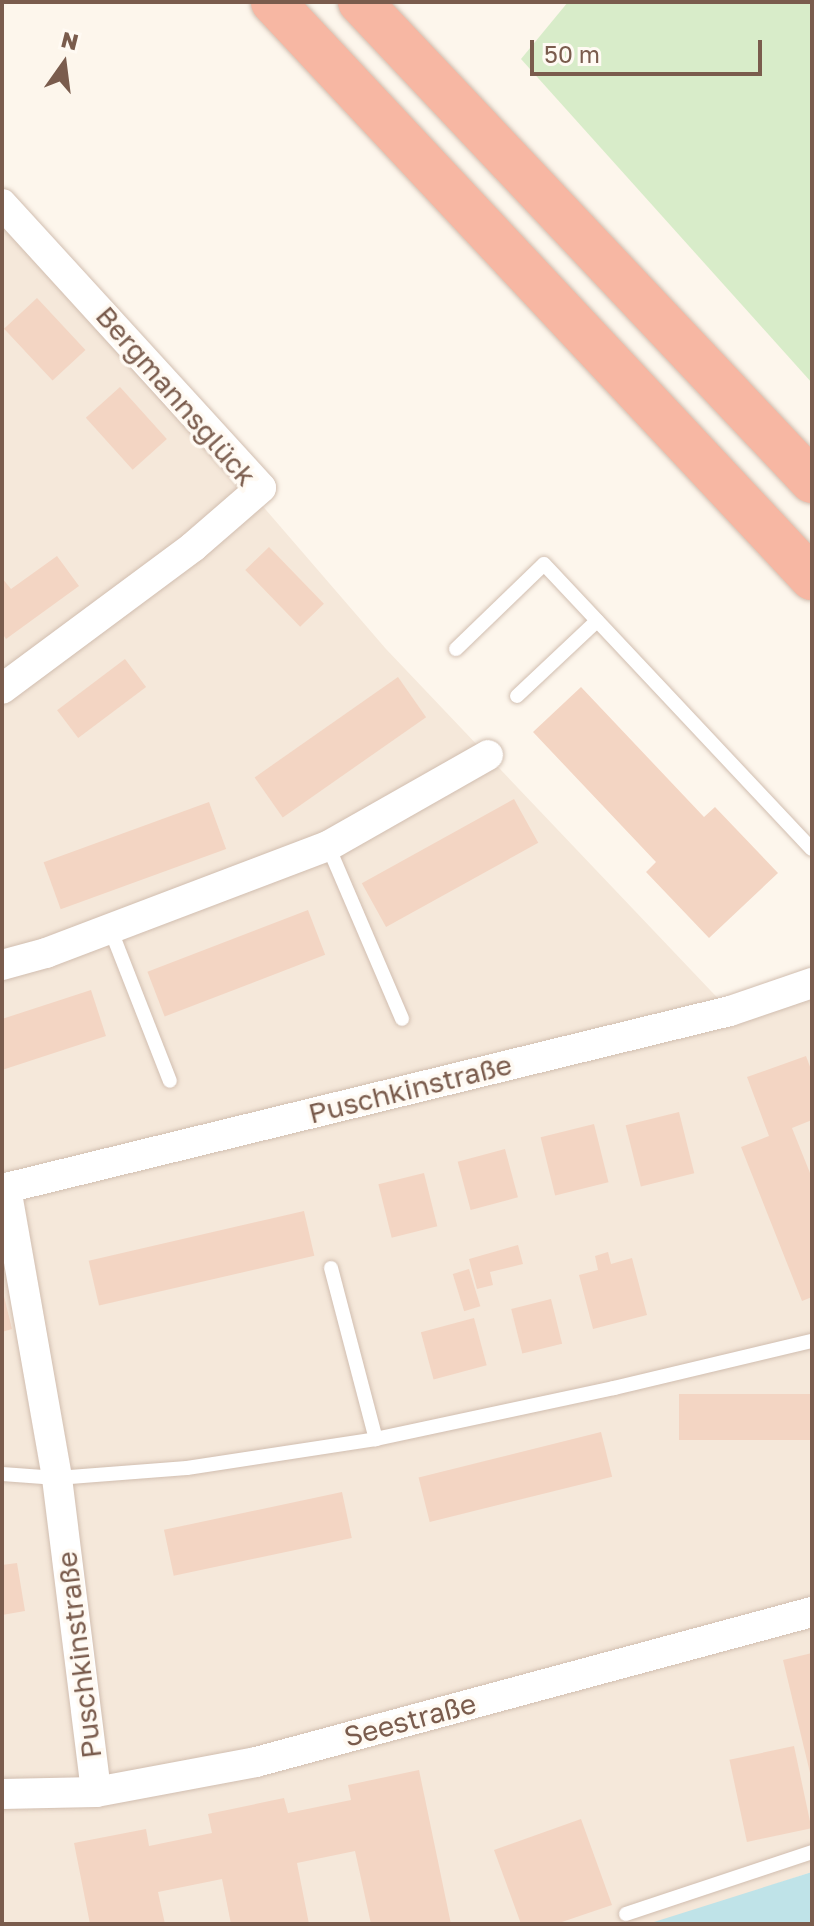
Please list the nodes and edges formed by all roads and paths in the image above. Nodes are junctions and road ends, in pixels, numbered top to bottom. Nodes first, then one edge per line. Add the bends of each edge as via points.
1 (273, 2) edge
2 (360, 2) edge
3 (2, 204) edge
4 (812, 481) edge
5 (812, 578) edge
6 (597, 621) junction
7 (456, 649) dead end
8 (2, 689) edge
9 (517, 696) dead end
10 (488, 755) dead end
11 (328, 846) junction
12 (812, 849) edge
13 (110, 928) junction
14 (2, 965) edge
15 (812, 983) edge
16 (402, 1019) dead end
17 (170, 1081) dead end
18 (4, 1188) edge
19 (331, 1268) dead end
20 (812, 1341) edge
21 (376, 1439) junction
22 (2, 1474) edge
23 (57, 1478) junction
24 (812, 1612) edge
25 (96, 1792) junction
26 (2, 1794) edge
27 (812, 1852) edge
28 (626, 1914) dead end

1 - 5 highway
2 - 4 highway
3 - 8 street, Bergmannsglück via 261,488 193,547
6 - 7 lane via 544,564
6 - 9 lane
6 - 12 lane
10 - 11 street
11 - 13 street
11 - 16 lane
13 - 14 street
13 - 17 lane
15 - 18 street, Puschkinstraße via 730,1011
18 - 23 street, Puschkinstraße
19 - 21 lane
20 - 21 lane
21 - 23 lane via 187,1468
22 - 23 lane
23 - 25 street, Puschkinstraße
24 - 25 street, Seestraße via 256,1762
25 - 26 street, Seestraße
27 - 28 lane

